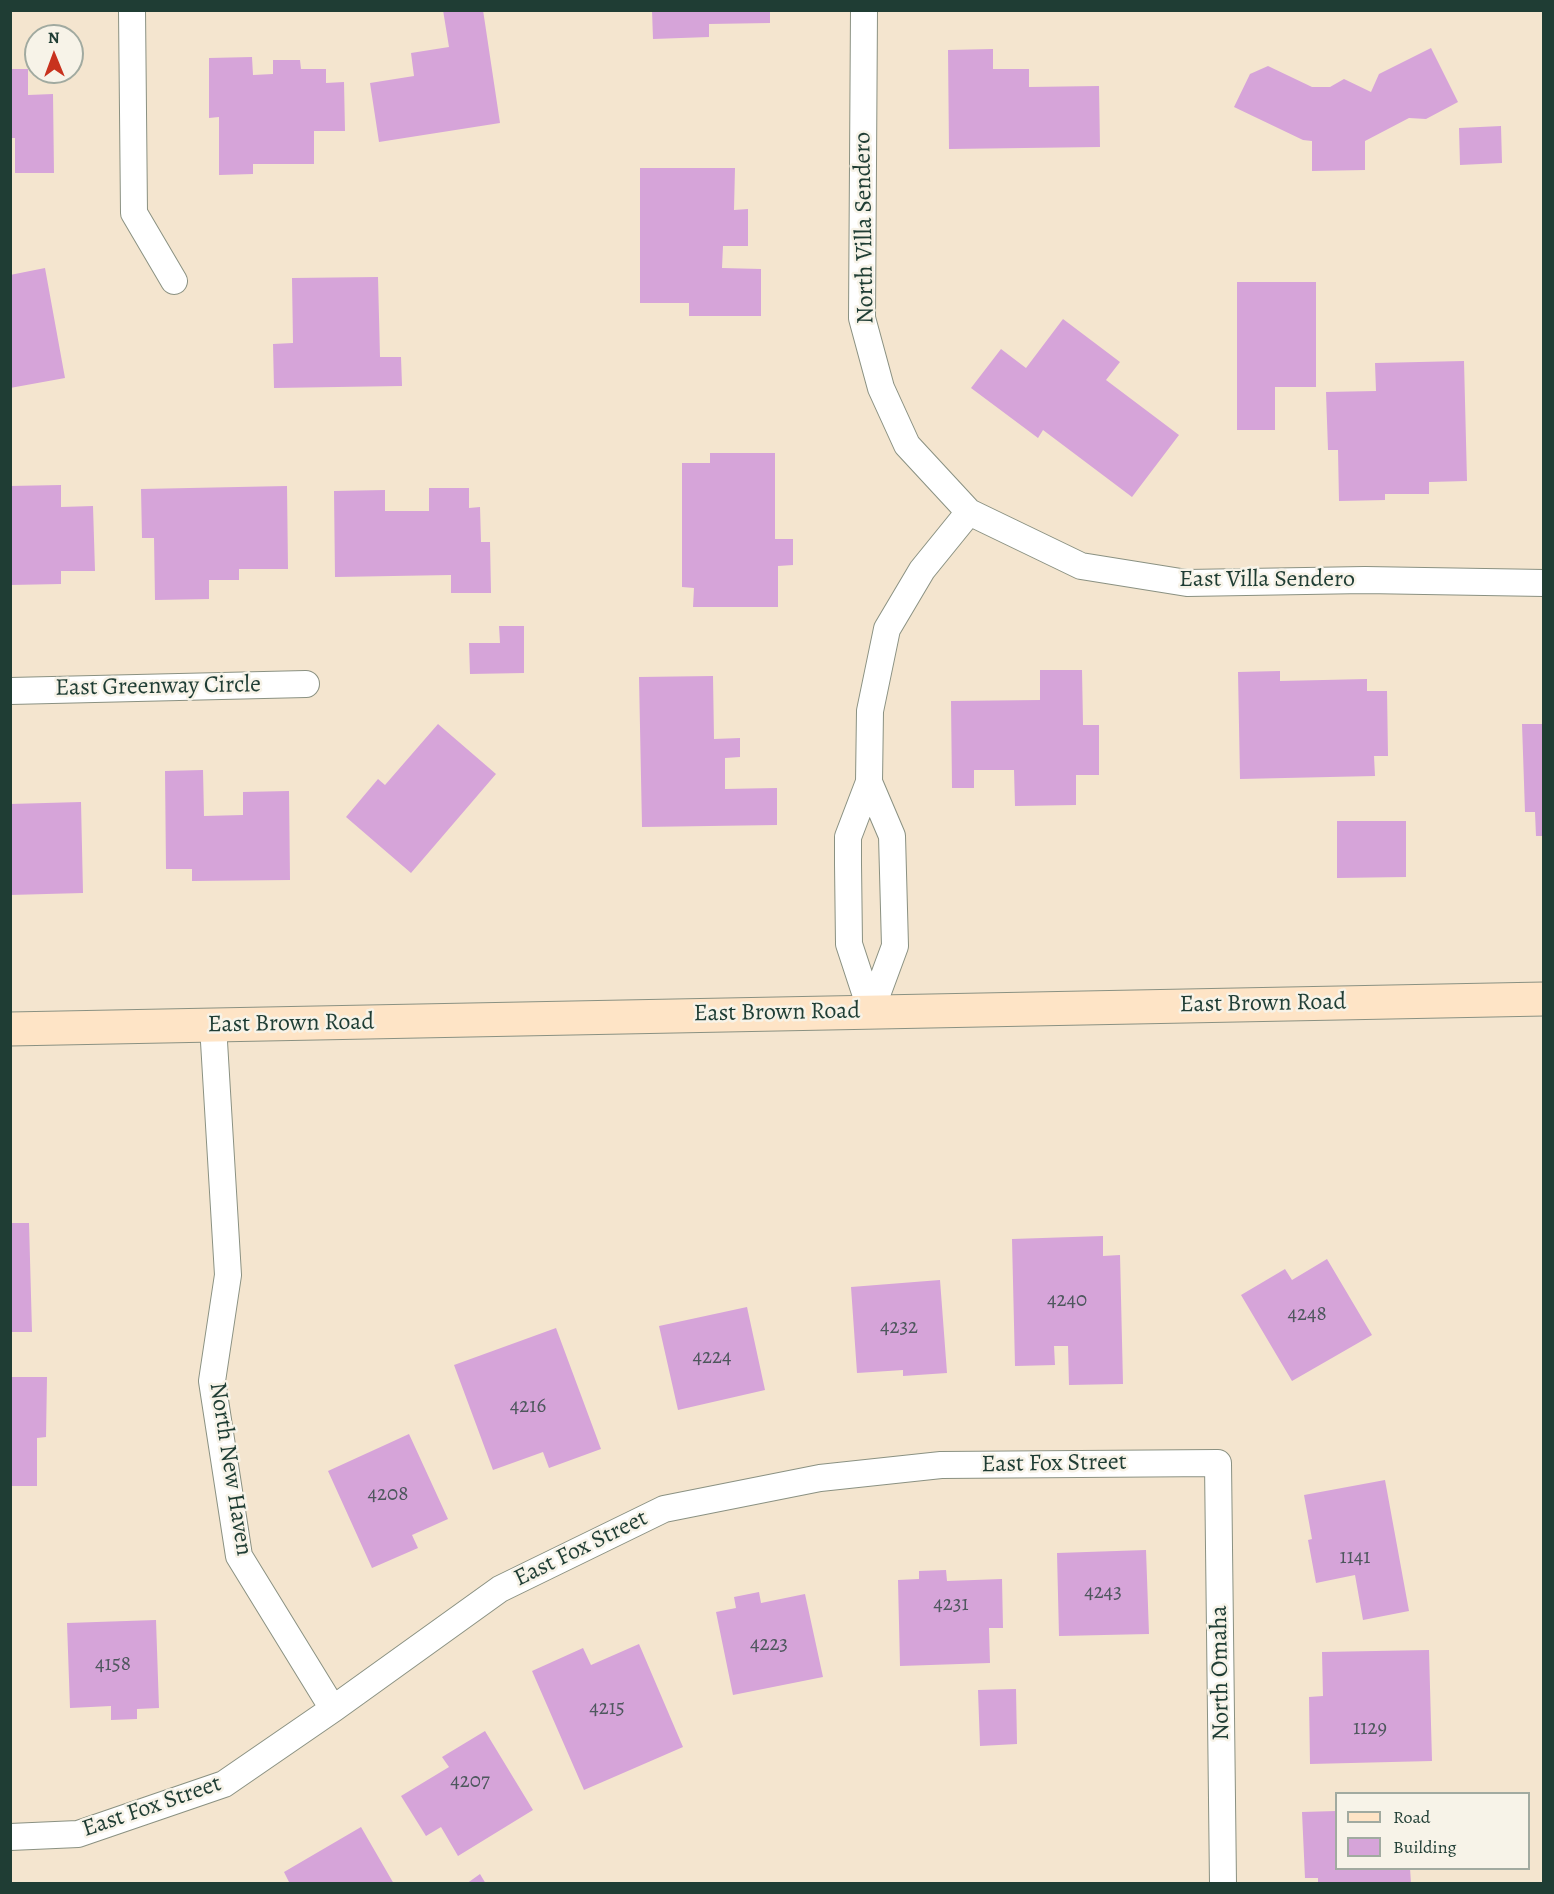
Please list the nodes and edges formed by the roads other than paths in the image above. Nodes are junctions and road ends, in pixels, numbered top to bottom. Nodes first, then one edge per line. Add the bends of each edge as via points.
1 (132, 10) edge
2 (864, 10) edge
3 (174, 281) dead end
4 (969, 512) junction
5 (1544, 583) edge
6 (306, 684) dead end
7 (10, 691) edge
8 (869, 782) junction
9 (1544, 999) edge
10 (872, 1011) junction
11 (213, 1026) junction
12 (10, 1029) edge
13 (1218, 1462) joint
14 (333, 1709) junction
15 (10, 1837) edge
16 (1223, 1884) edge

1 - 3 street via 134,213
2 - 4 street, North Villa Sendero via 862,318 881,388 907,445
4 - 5 street, East Villa Sendero via 1081,566 1187,583
4 - 8 street via 922,570 887,629 870,711
6 - 7 street, East Greenway Circle
8 - 10 street via 848,837 849,944
8 - 10 street via 892,836 895,946
9 - 10 main road, East Brown Road
10 - 11 main road, East Brown Road
11 - 12 main road, East Brown Road
11 - 14 street, North New Haven via 228,1275 212,1381 239,1556
13 - 14 street, East Fox Street via 941,1465 820,1478 664,1509 500,1589
13 - 16 street, North Omaha
14 - 15 street, East Fox Street via 224,1784 78,1834

